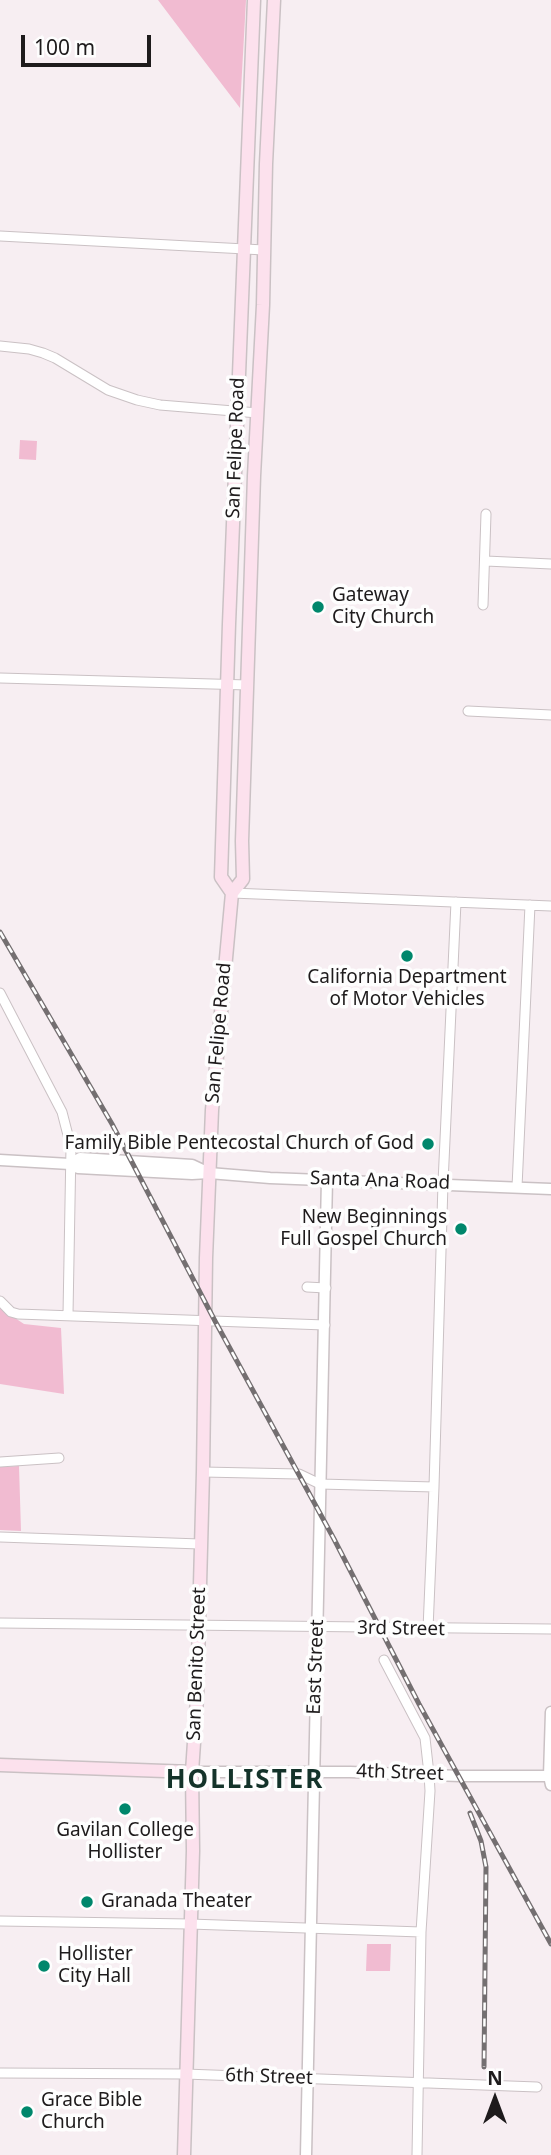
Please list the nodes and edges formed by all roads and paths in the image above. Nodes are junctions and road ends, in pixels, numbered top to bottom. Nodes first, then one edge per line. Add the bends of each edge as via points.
1 (254, 0) edge
2 (274, 0) edge
3 (0, 236) edge
4 (244, 249) junction
5 (264, 250) junction
6 (0, 346) edge
7 (237, 410) junction
8 (258, 413) junction
9 (486, 514) dead end
10 (486, 561) junction
11 (551, 564) edge
12 (483, 605) dead end
13 (0, 678) edge
14 (227, 685) junction
15 (248, 685) junction
16 (468, 711) dead end
17 (551, 715) edge
18 (232, 893) junction
19 (456, 902) junction
20 (530, 905) junction
21 (551, 906) edge
22 (0, 993) edge
23 (0, 1160) edge
24 (70, 1164) junction
25 (209, 1173) junction
26 (327, 1179) junction
27 (443, 1183) junction
28 (517, 1187) junction
29 (551, 1189) edge
30 (307, 1287) dead end
31 (326, 1288) junction
32 (0, 1301) edge
33 (68, 1314) junction
34 (205, 1320) junction
35 (325, 1325) junction
36 (59, 1458) dead end
37 (0, 1462) edge
38 (203, 1472) junction
39 (320, 1484) junction
40 (434, 1487) junction
41 (0, 1537) edge
42 (200, 1544) junction
43 (0, 1623) edge
44 (198, 1626) junction
45 (318, 1627) junction
46 (428, 1629) junction
47 (551, 1629) edge
48 (384, 1660) dead end
49 (551, 1712) edge
50 (0, 1765) edge
51 (192, 1772) junction
52 (313, 1772) junction
53 (429, 1774) junction
54 (550, 1779) edge
55 (0, 1921) edge
56 (190, 1924) junction
57 (311, 1928) junction
58 (421, 1932) junction
59 (0, 2073) edge
60 (186, 2074) junction
61 (308, 2079) junction
62 (418, 2082) junction
63 (537, 2087) dead end
64 (184, 2155) edge
65 (306, 2155) edge
66 (417, 2155) edge

1 - 4 main road, San Felipe Road
2 - 5 main road, San Felipe Road
3 - 4 street
4 - 5 street
4 - 7 main road, San Felipe Road
5 - 8 main road, San Felipe Road
6 - 7 street via 55,358 127,398
7 - 8 street
7 - 14 main road, San Felipe Road
8 - 15 main road, San Felipe Road
9 - 10 street
10 - 11 street
10 - 12 street
13 - 14 street
14 - 15 street
14 - 18 main road, San Felipe Road via 221,877
15 - 18 main road, San Felipe Road via 243,879
16 - 17 street
18 - 19 street
18 - 25 main road, San Felipe Road
19 - 20 street
19 - 27 street
20 - 21 street
20 - 28 street
22 - 24 street via 62,1112 71,1147
23 - 24 street, Santa Ana Road
24 - 25 street, Santa Ana Road
24 - 33 street
25 - 26 street, Santa Ana Road
25 - 34 main road, San Benito Street
26 - 27 street, Santa Ana Road
26 - 31 street, East Street
27 - 28 street, Santa Ana Road
27 - 40 street
28 - 29 street, Santa Ana Road
30 - 31 street
31 - 35 street, East Street
32 - 33 street via 18,1314
33 - 34 street
34 - 35 street
34 - 38 main road, San Benito Street
35 - 39 street, East Street
36 - 37 street
38 - 39 street via 299,1474
38 - 42 main road, San Benito Street
39 - 40 street
39 - 45 street, East Street
40 - 46 street
41 - 42 street
42 - 44 main road, San Benito Street
43 - 44 street, 3rd Street
44 - 45 street, 3rd Street
44 - 51 main road, San Benito Street
45 - 46 street, 3rd Street
45 - 52 street, East Street
46 - 47 street, 3rd Street
48 - 53 street via 425,1738
49 - 54 street
50 - 51 main road, 4th Street
51 - 52 street, 4th Street
51 - 56 main road, San Benito Street
52 - 53 street, 4th Street
52 - 57 street, East Street
53 - 54 street, 4th Street
53 - 58 street
55 - 56 street
56 - 57 street
56 - 60 main road, San Benito Street
57 - 58 street
57 - 61 street, East Street
58 - 62 street
59 - 60 street, 6th Street
60 - 61 street, 6th Street
60 - 64 main road, San Benito Street
61 - 62 street, 6th Street
61 - 65 street, East Street
62 - 63 street, 6th Street
62 - 66 street

